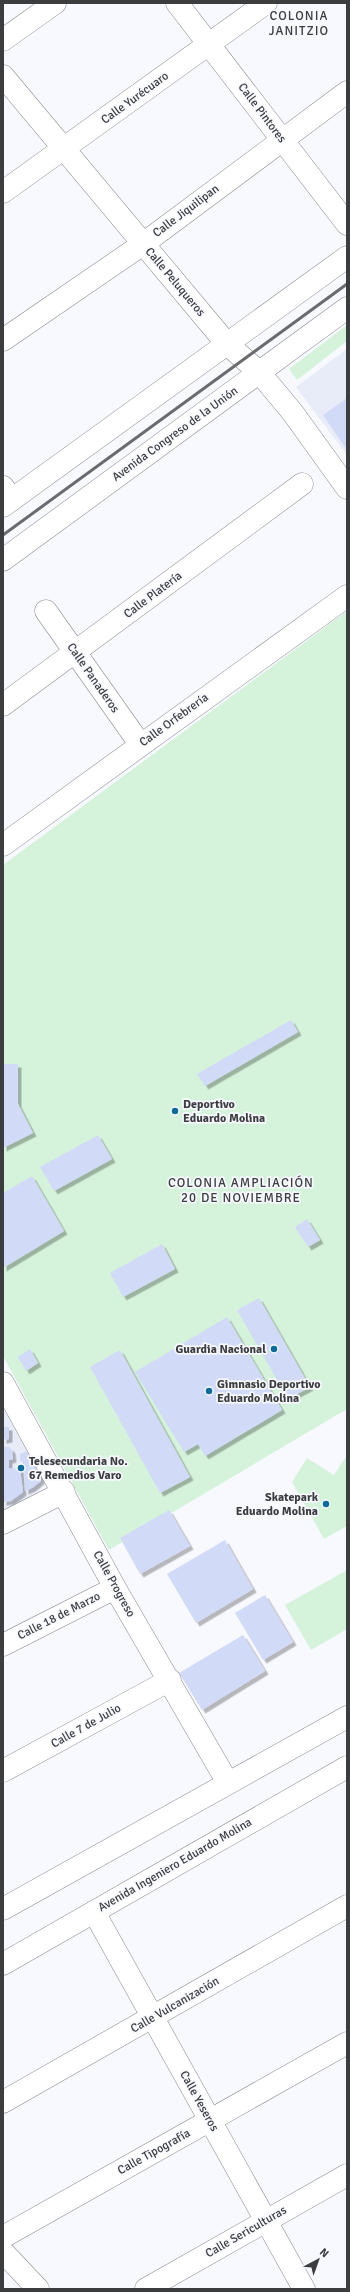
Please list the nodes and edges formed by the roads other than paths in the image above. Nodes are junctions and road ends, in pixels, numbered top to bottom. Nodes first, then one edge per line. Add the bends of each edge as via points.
1 (55, 3) edge
2 (177, 3) edge
3 (266, 3) edge
4 (3, 40) edge
5 (210, 44) junction
6 (3, 76) edge
7 (347, 92) edge
8 (282, 139) junction
9 (65, 148) junction
10 (3, 192) edge
11 (347, 224) edge
12 (143, 244) junction
13 (347, 257) edge
14 (347, 308) edge
15 (3, 340) edge
16 (227, 344) junction
17 (259, 372) junction
18 (302, 484) dead end
19 (347, 488) edge
20 (6, 498) edge
21 (3, 560) edge
22 (347, 596) edge
23 (46, 611) dead end
24 (75, 654) junction
25 (3, 705) edge
26 (140, 744) junction
27 (3, 845) edge
28 (3, 1382) edge
29 (64, 1492) junction
30 (3, 1523) edge
31 (115, 1588) junction
32 (3, 1645) edge
33 (170, 1680) junction
34 (347, 1717) edge
35 (347, 1767) edge
36 (3, 1771) edge
37 (228, 1783) junction
38 (347, 1906) edge
39 (3, 1910) edge
40 (94, 1912) junction
41 (3, 1964) edge
42 (152, 2018) junction
43 (347, 2043) edge
44 (3, 2102) edge
45 (210, 2120) junction
46 (347, 2175) edge
47 (267, 2220) junction
48 (3, 2237) edge
49 (3, 2252) edge
50 (38, 2289) edge
51 (146, 2289) edge
52 (304, 2289) edge

1 - 4 street
2 - 5 street, Calle Pintores
3 - 5 street, Calle Yurécuaro
5 - 8 street, Calle Pintores
5 - 9 street, Calle Yurécuaro
6 - 9 street, Calle Peluqueros
7 - 8 street, Calle Jiquilipan
8 - 11 street, Calle Pintores
8 - 12 street, Calle Jiquilipan
9 - 10 street, Calle Yurécuaro
9 - 12 street, Calle Peluqueros
12 - 15 street, Calle Jiquilipan
12 - 16 street, Calle Peluqueros
13 - 16 street
14 - 17 street, Avenida Congreso de la Unión
16 - 17 street, Calle Peluqueros
16 - 20 street
17 - 19 street, Calle Peluqueros via 293,413
17 - 21 street, Avenida Congreso de la Unión
18 - 24 street, Calle Platería
22 - 26 street, Calle Orfebrería
23 - 24 street, Calle Panaderos
24 - 25 street, Calle Platería
24 - 26 street, Calle Panaderos
26 - 27 street, Calle Orfebrería
28 - 29 street, Calle Progreso
29 - 30 street
29 - 31 street, Calle Progreso
31 - 32 street, Calle 18 de Marzo
31 - 33 street, Calle Progreso
33 - 36 street, Calle 7 de Julio
33 - 37 street, Calle Progreso
34 - 37 street
35 - 40 street, Avenida Ingeniero Eduardo Molina
37 - 39 street
38 - 42 street, Calle Vulcanización
40 - 41 street, Avenida Ingeniero Eduardo Molina
40 - 42 street, Calle Yeseros
42 - 44 street, Calle Vulcanización
42 - 45 street, Calle Yeseros
43 - 45 street, Calle Tipografía
45 - 47 street, Calle Yeseros
45 - 48 street, Calle Tipografía
46 - 47 street, Calle Sericulturas
47 - 51 street, Calle Sericulturas
47 - 52 street, Calle Yeseros
49 - 50 street

